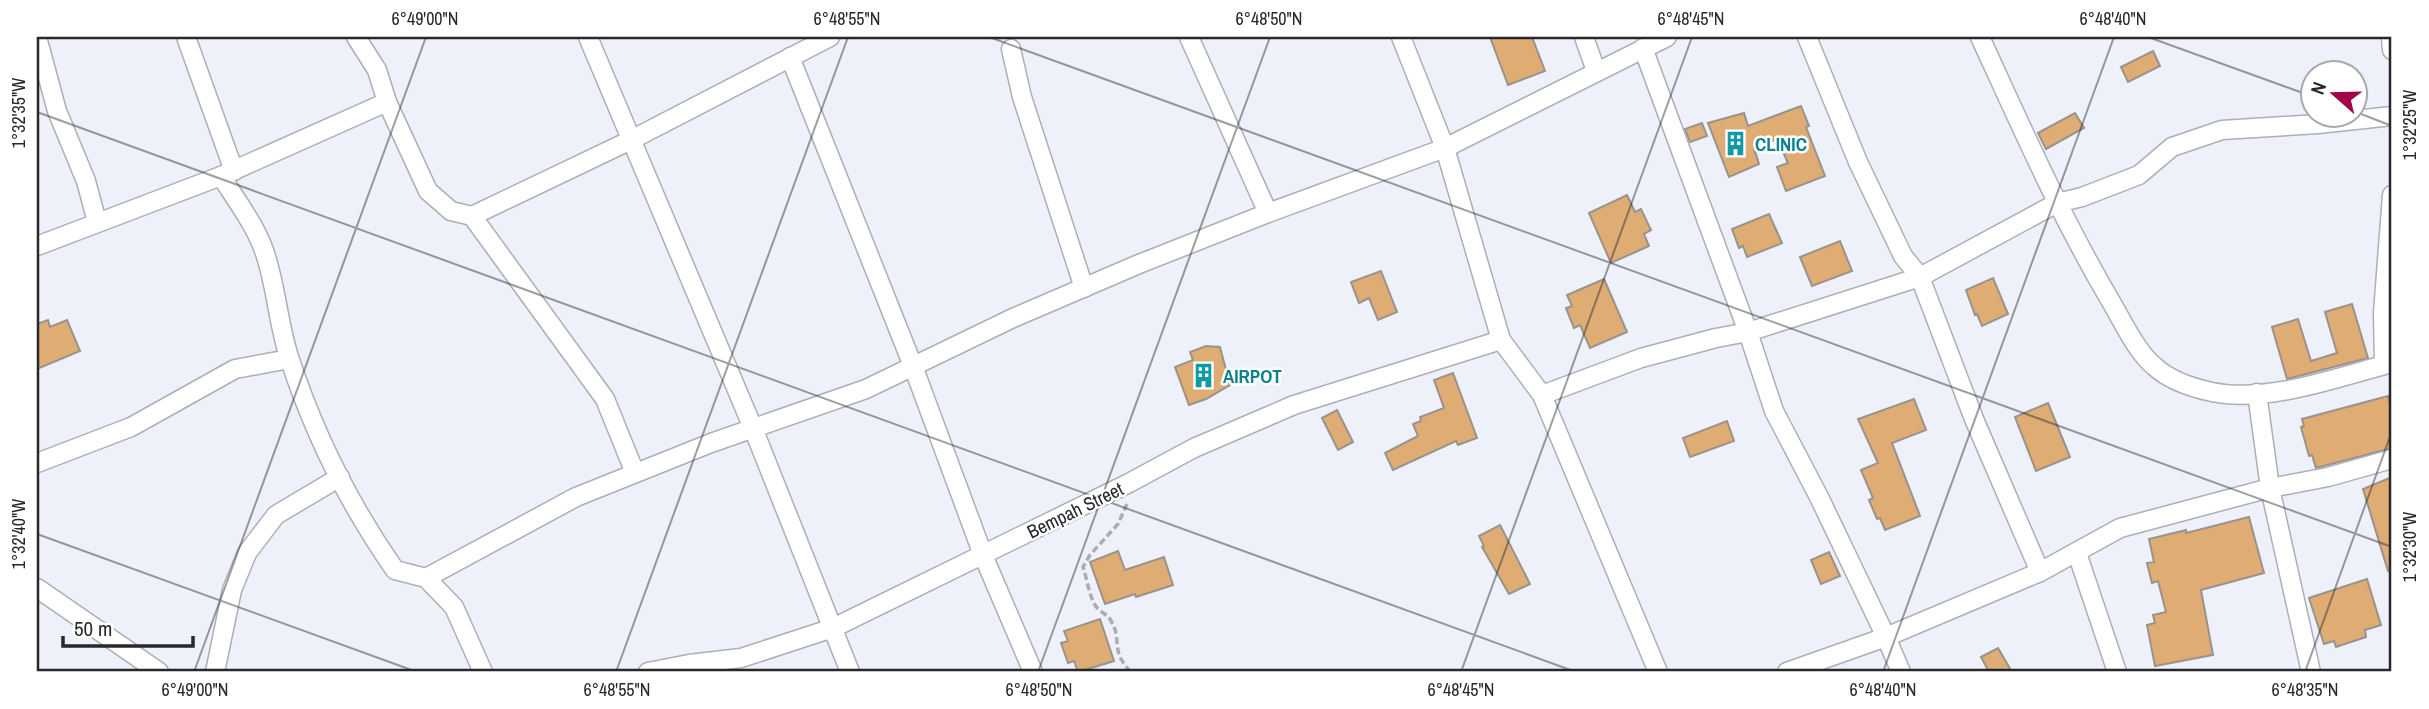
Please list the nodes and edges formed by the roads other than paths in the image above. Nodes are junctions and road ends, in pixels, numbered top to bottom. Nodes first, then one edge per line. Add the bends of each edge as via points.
1 (37, 37) edge
2 (186, 37) edge
3 (356, 37) edge
4 (588, 37) edge
5 (831, 37) edge
6 (1189, 37) edge
7 (1401, 37) edge
8 (1584, 37) edge
9 (1667, 37) edge
10 (1807, 37) edge
11 (1980, 37) edge
12 (2391, 37) edge
13 (1643, 48) junction
14 (1011, 49) dead end
15 (2392, 50) edge
16 (790, 57) junction
17 (1596, 71) junction
18 (387, 102) junction
19 (2392, 116) edge
20 (631, 139) junction
21 (1445, 148) junction
22 (227, 173) junction
23 (2392, 195) edge
24 (2057, 203) junction
25 (1268, 213) junction
26 (472, 216) junction
27 (97, 222) junction
28 (37, 246) edge
29 (1920, 277) junction
30 (1084, 288) junction
31 (1748, 332) junction
32 (1501, 340) junction
33 (289, 359) junction
34 (2388, 362) edge
35 (914, 366) junction
36 (2257, 393) junction
37 (1542, 395) junction
38 (753, 428) junction
39 (2392, 459) edge
40 (37, 463) edge
41 (635, 473) junction
42 (340, 477) junction
43 (2270, 488) junction
44 (2077, 553) junction
45 (983, 555) junction
46 (2040, 572) junction
47 (426, 578) junction
48 (37, 588) edge
49 (833, 628) junction
50 (1886, 637) junction
51 (659, 671) edge
52 (159, 672) edge
53 (215, 672) edge
54 (482, 672) edge
55 (849, 672) edge
56 (1033, 672) edge
57 (1658, 672) edge
58 (1787, 672) edge
59 (1901, 672) edge
60 (2117, 672) edge
61 (2311, 672) edge

1 - 27 street via 57,111 86,181
2 - 22 street
3 - 18 street via 377,70
4 - 20 street
5 - 16 street
6 - 25 street
7 - 21 street
8 - 17 street
9 - 13 street
10 - 29 street via 1858,162 1903,256
11 - 24 street
12 - 15 street
13 - 17 street
13 - 31 street
14 - 30 street via 1022,97
16 - 20 street
16 - 35 street
17 - 21 street
18 - 22 street
18 - 26 street via 428,191 451,211
19 - 24 street via 2222,130 2172,147 2139,175
20 - 26 street
20 - 38 street
21 - 25 street
21 - 32 street
22 - 27 street
22 - 33 street via 267,258
23 - 34 street via 2383,313
24 - 29 street
24 - 36 street via 2129,332 2154,366 2179,382 2213,393
25 - 30 street
26 - 41 street via 605,399
27 - 28 street
29 - 31 street
29 - 46 street
30 - 35 street
31 - 37 street via 1641,358
31 - 50 street via 1774,411
32 - 37 street
32 - 45 street, Bempah Street via 1294,405 1194,448
33 - 40 street via 235,369 131,427
33 - 42 street
34 - 36 street via 2298,389
35 - 38 street via 866,390
35 - 45 street
36 - 43 street
37 - 57 street
38 - 41 street
38 - 49 street
39 - 43 street
41 - 47 street via 576,497
42 - 47 street via 395,570
42 - 53 street via 276,515 247,553 232,590
43 - 44 street via 2120,528
43 - 61 street
44 - 46 street
44 - 60 street
45 - 49 street, Bempah Street
45 - 56 street
46 - 50 street
47 - 54 street via 454,607
48 - 52 street
49 - 51 street, Bempah Street via 741,658
49 - 55 street
50 - 58 street
50 - 59 street

